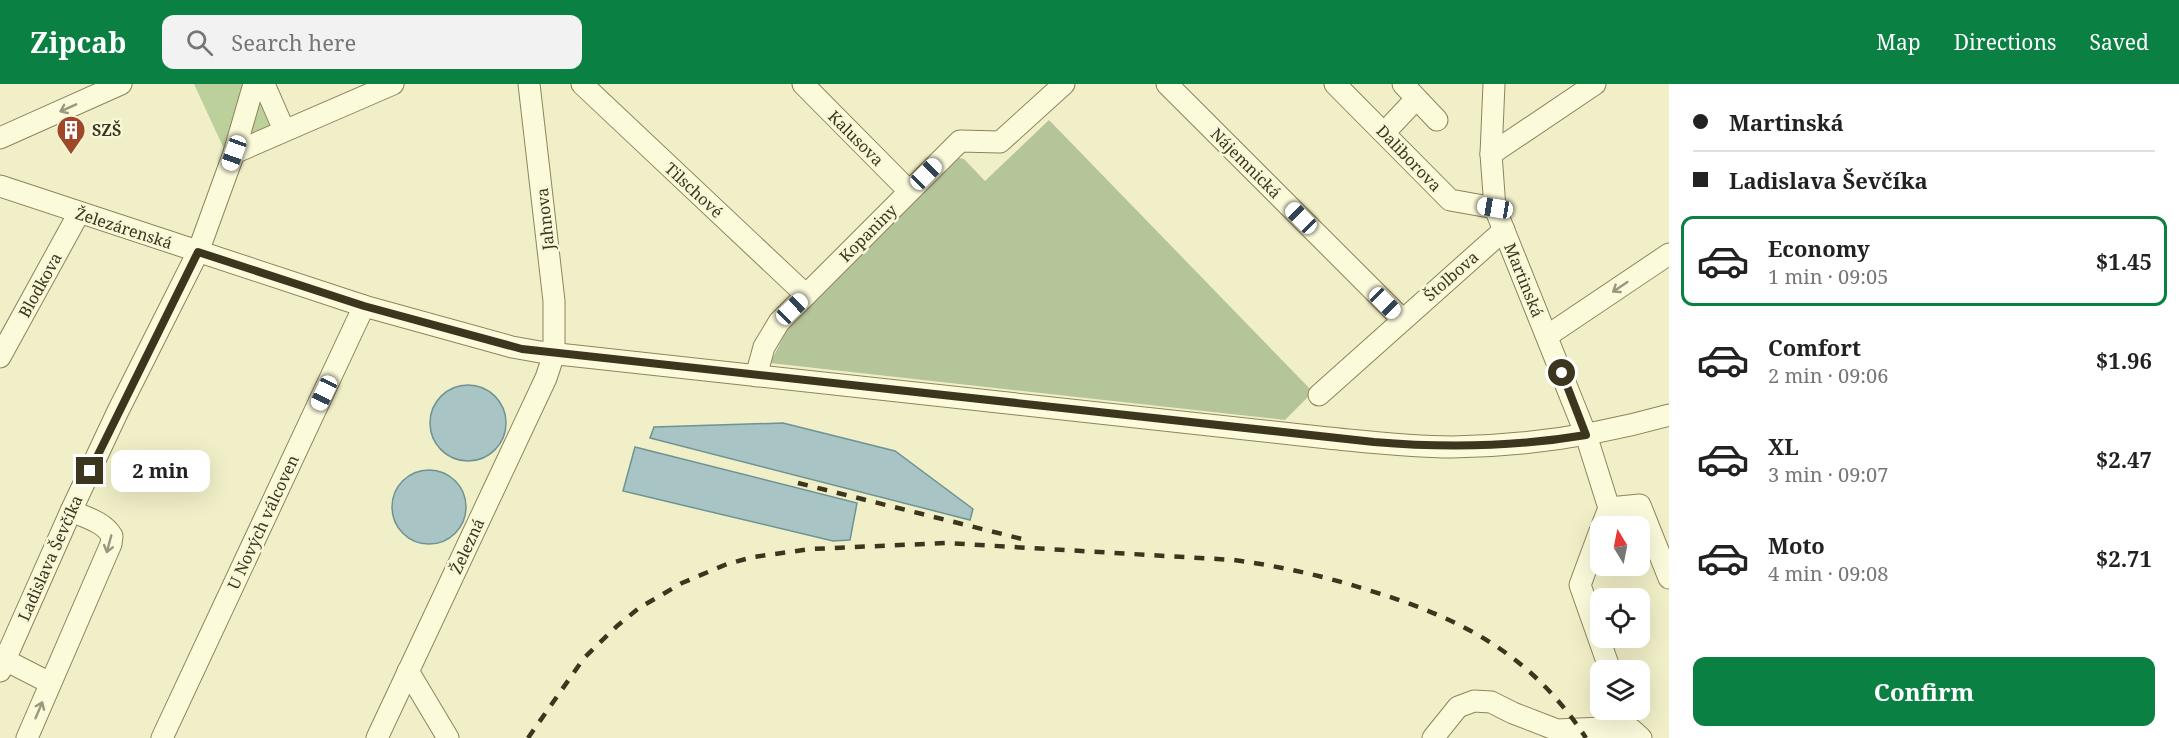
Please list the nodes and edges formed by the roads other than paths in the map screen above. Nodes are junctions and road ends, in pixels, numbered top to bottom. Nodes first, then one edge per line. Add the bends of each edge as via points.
1 (122, 84) edge
2 (254, 84) edge
3 (264, 84) edge
4 (393, 84) edge
5 (530, 84) edge
6 (582, 84) edge
7 (803, 84) edge
8 (1064, 84) edge
9 (1167, 84) edge
10 (1494, 84) edge
11 (1595, 84) edge
12 (1339, 85) edge
13 (1410, 91) edge
14 (1437, 120) dead end
15 (284, 130) junction
16 (1384, 133) junction
17 (0, 138) edge
18 (234, 153) junction
19 (1491, 154) junction
20 (0, 186) edge
21 (909, 191) junction
22 (1495, 208) junction
23 (79, 213) junction
24 (1504, 230) junction
25 (198, 252) junction
26 (1669, 254) edge
27 (806, 295) junction
28 (364, 306) junction
29 (1402, 319) junction
30 (1547, 336) junction
31 (554, 354) junction
32 (0, 357) edge
33 (756, 376) junction
34 (1319, 395) dead end
35 (1669, 415) edge
36 (1586, 435) junction
37 (71, 510) junction
38 (1606, 516) edge
39 (1609, 516) edge
40 (1644, 516) edge
41 (1650, 530) edge
42 (1590, 558) edge
43 (1669, 578) edge
44 (1606, 660) edge
45 (2, 665) edge
46 (408, 671) junction
47 (50, 683) junction
48 (1632, 725) edge
49 (27, 738) edge
50 (162, 738) edge
51 (377, 738) edge
52 (448, 738) edge
53 (1433, 738) edge

1 -> 17 street
2 - 18 street, Ladislava Ševčíka
3 - 15 street
4 - 15 street
5 - 31 street, Jahnova via 554,301
6 - 27 street, Tilschové
7 - 21 street, Kalusova
8 - 21 street, Kopaniny via 1000,142 960,141
9 - 29 street, Nájemnická
10 - 19 street, Martinská
11 - 19 street
12 - 16 street, Daliborova
13 - 14 street
13 - 16 street
15 - 18 street
16 - 22 street, Daliborova via 1450,200
18 - 25 street, Ladislava Ševčíka
19 - 22 street, Martinská
20 - 23 street, Železárenská
21 - 27 street, Kopaniny
22 - 24 street, Martinská
23 - 25 street, Železárenská
23 - 32 street, Blodkova
24 - 29 street, Štolbova
24 - 30 street, Martinská
25 - 28 street, Železárenská
25 - 37 street, Ladislava Ševčíka
26 -> 30 street
27 - 33 street, Kopaniny via 773,331
28 - 31 street, Železárenská via 512,347
28 - 50 street, U Nových válcoven
29 - 34 street, Štolbova
30 - 36 street, Martinská
31 - 33 street, Železárenská
31 - 46 street, Železná
33 - 36 street, Železárenská via 1398,444 1450,447
35 - 36 street, Železárenská
36 - 38 street, Martinská
37 - 45 street, Ladislava Ševčíka
37 -> 47 street via 109,529 112,536
39 - 40 street via 1640,505
41 - 43 street
42 - 44 street via 1580,585
45 - 47 street
46 - 51 street, Železná
46 - 52 street
49 -> 47 street
48 - 53 street via 1557,730 1491,702 1474,701 1458,707

